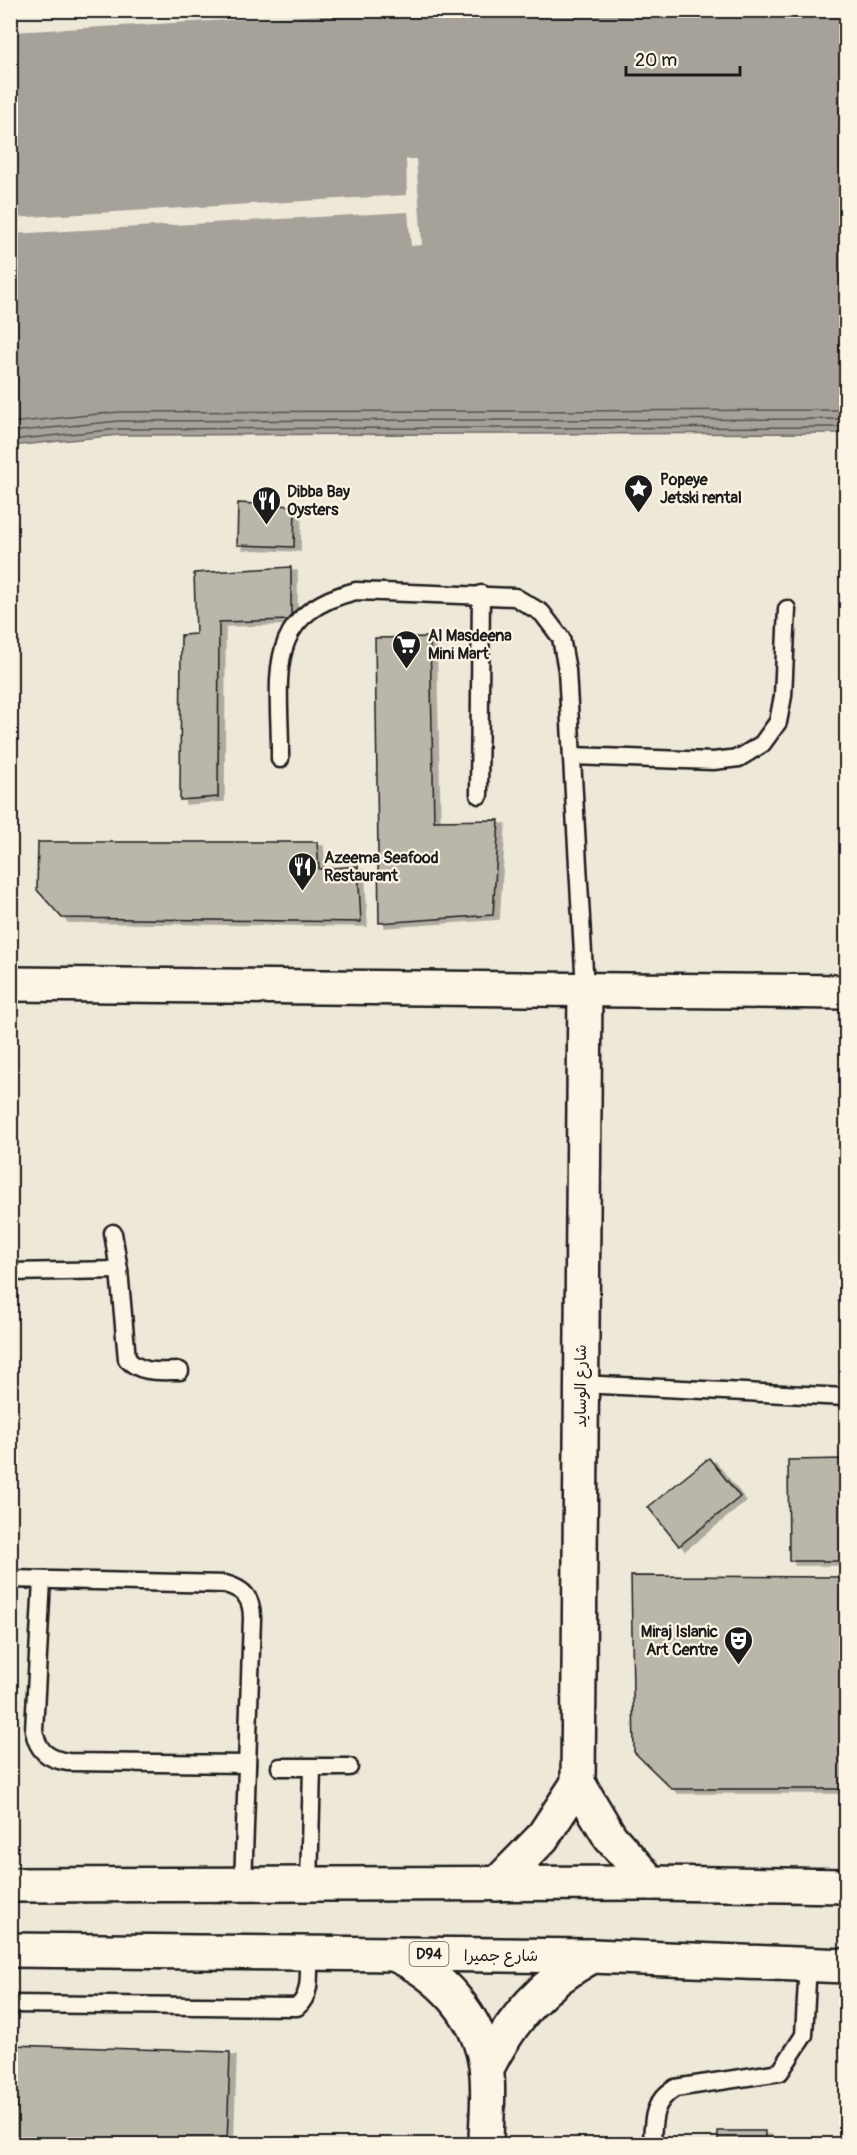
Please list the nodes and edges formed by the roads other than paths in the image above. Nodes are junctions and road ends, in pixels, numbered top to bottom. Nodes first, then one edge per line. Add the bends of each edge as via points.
1 (481, 594) junction
2 (787, 609) dead end
3 (572, 756) junction
4 (280, 759) dead end
5 (479, 795) dead end
6 (10, 984) edge
7 (585, 988) junction
8 (846, 992) edge
9 (113, 1233) dead end
10 (119, 1270) junction
11 (10, 1272) edge
12 (180, 1371) dead end
13 (580, 1384) junction
14 (846, 1396) edge
15 (10, 1579) edge
16 (42, 1580) junction
17 (247, 1764) junction
18 (280, 1767) dead end
19 (349, 1767) dead end
20 (312, 1768) junction
21 (578, 1783) junction
22 (16, 1882) edge
23 (651, 1883) junction
24 (497, 1884) junction
25 (243, 1886) junction
26 (309, 1886) junction
27 (846, 1886) edge
28 (10, 1950) edge
29 (309, 1953) junction
30 (394, 1954) junction
31 (592, 1956) junction
32 (808, 1964) junction
33 (846, 1966) edge
34 (10, 2004) edge
35 (487, 2068) junction
36 (486, 2145) edge
37 (652, 2145) edge

1 - 3 lane via 515,597 542,613 561,638 567,669
1 - 4 lane via 356,591 332,597 310,609 293,627 281,649
1 - 5 lane
2 - 3 lane via 783,696 778,722 762,744 739,758 713,761
3 - 7 lane
6 - 7 street
7 - 8 street
7 - 13 street, شارع الوسايد
9 - 10 lane
10 - 11 lane
10 - 12 lane via 127,1359 145,1370
13 - 14 lane
13 - 21 street, شارع الوسايد
15 - 16 lane
16 - 17 lane via 225,1584 247,1595 252,1618
16 - 17 lane via 34,1730 39,1748 46,1755 68,1762
17 - 25 lane
18 - 20 lane
19 - 20 lane
20 - 26 lane
21 - 23 street via 610,1837
21 - 24 street via 542,1838
22 - 25 street
23 - 24 street
23 - 27 street
24 - 26 street
25 - 26 street
28 - 29 street, شارع جميرا / D94
29 - 30 street, شارع جميرا / D94
29 - 34 lane via 308,1990 297,2007
30 - 31 street, شارع جميرا / D94
30 - 35 street via 418,1964 460,2005 474,2030
31 - 32 street, شارع جميرا / D94
31 - 35 street via 559,1976 523,2008
32 - 33 street, شارع جميرا / D94
32 - 37 lane via 804,2035 780,2072 675,2088 665,2094 653,2112
35 - 36 street

